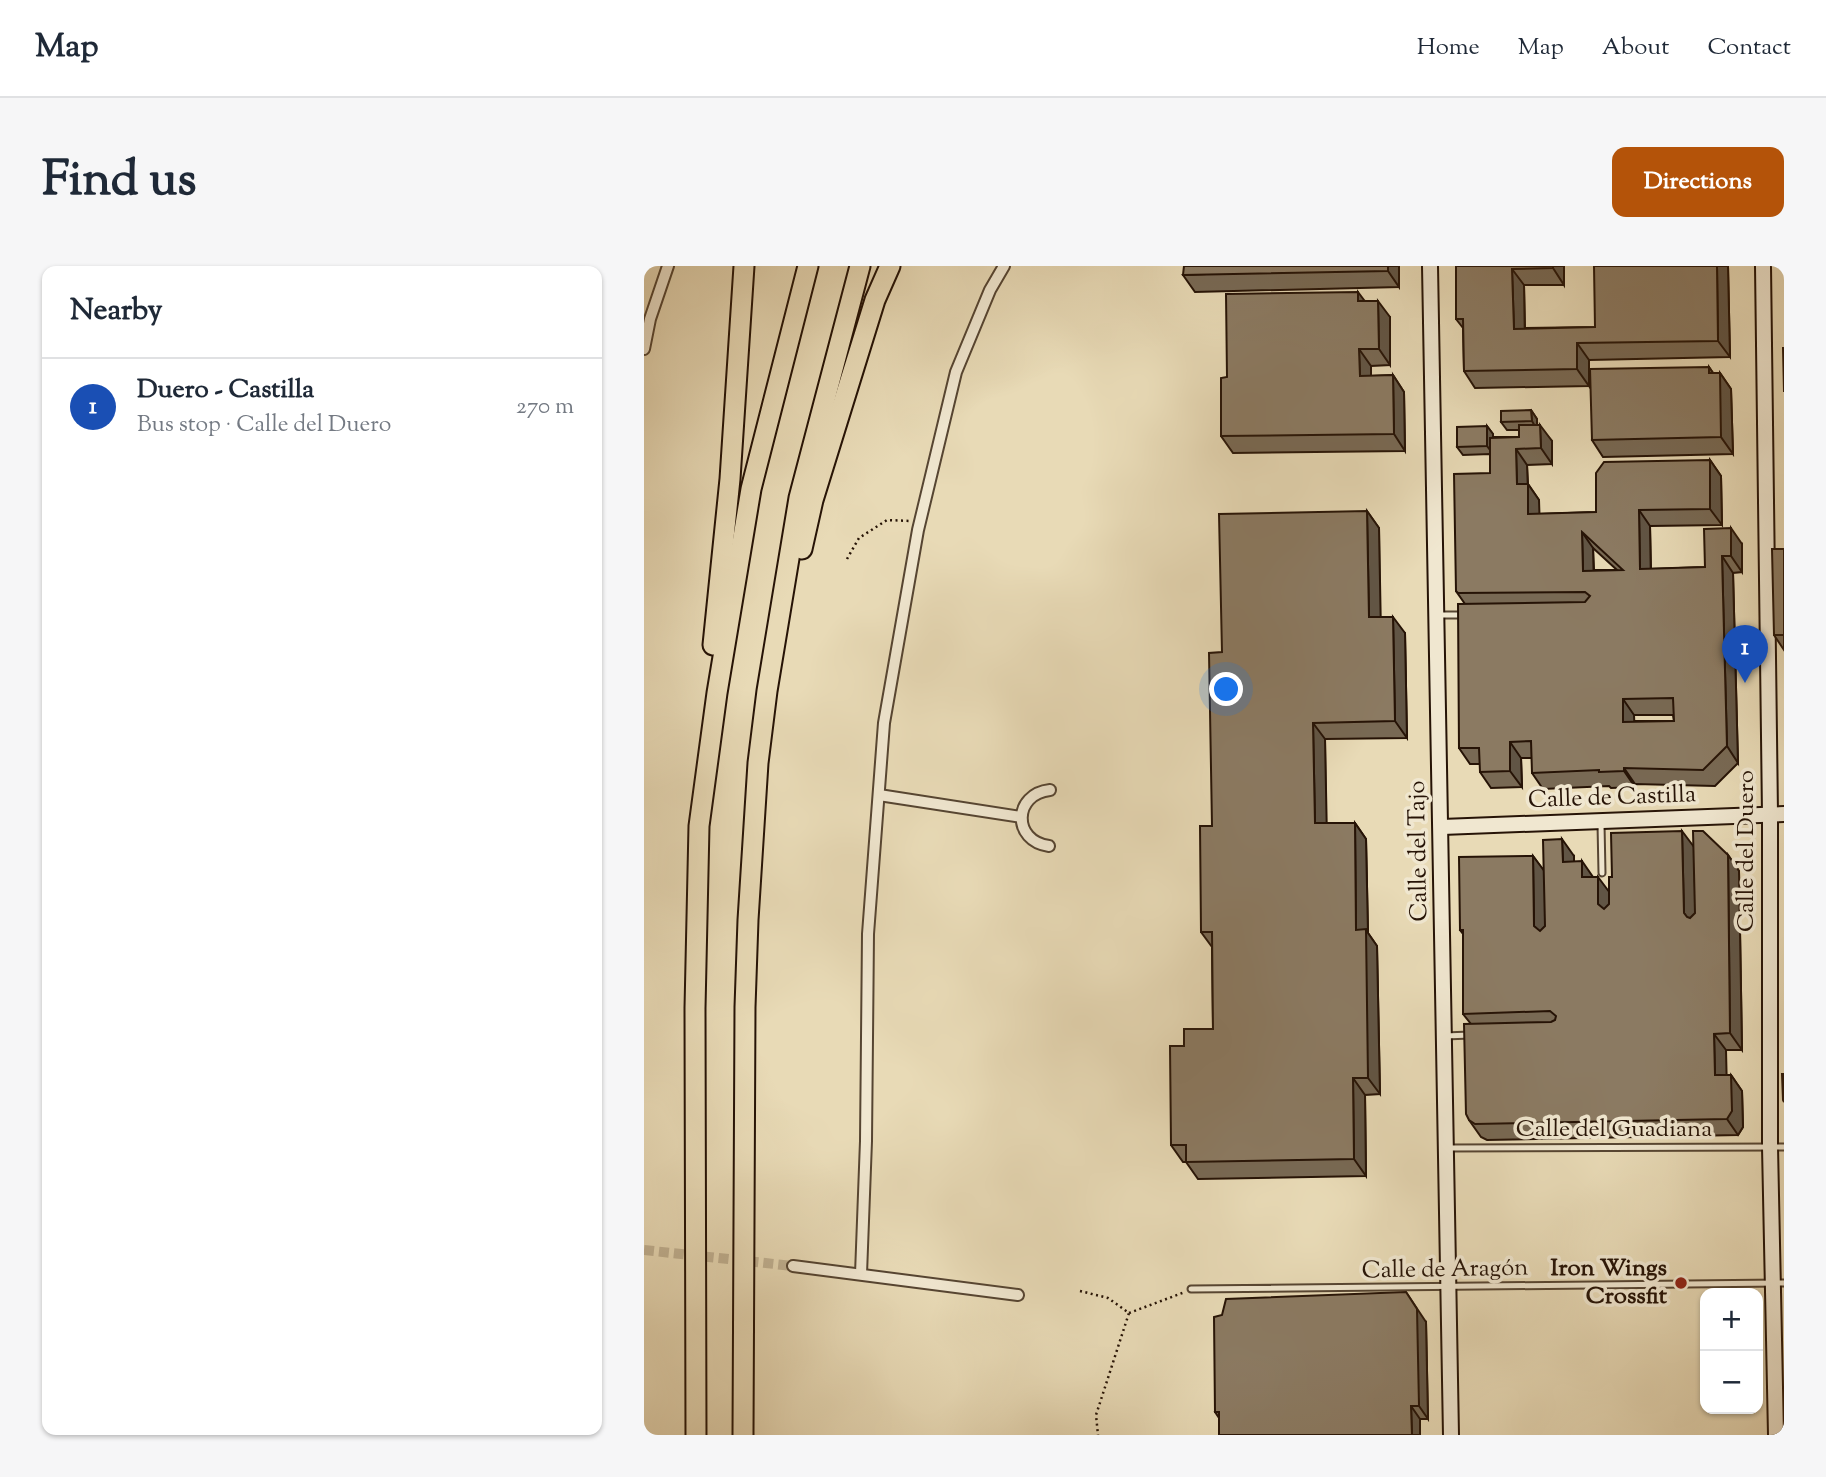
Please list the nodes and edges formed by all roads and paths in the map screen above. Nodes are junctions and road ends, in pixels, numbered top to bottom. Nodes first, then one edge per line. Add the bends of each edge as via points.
1 (668, 266) edge
2 (744, 266) edge
3 (808, 266) edge
4 (860, 266) edge
5 (890, 266) edge
6 (1004, 266) edge
7 (1010, 266) edge
8 (1430, 266) edge
9 (1763, 266) edge
10 (990, 290) junction
11 (644, 349) edge
12 (920, 521) junction
13 (847, 559) dead end
14 (1437, 615) junction
15 (1477, 615) edge
16 (1049, 790) dead end
17 (879, 795) junction
18 (1777, 814) edge
19 (1021, 817) junction
20 (1610, 824) junction
21 (699, 826) junction
22 (1441, 827) junction
23 (1049, 846) dead end
24 (1602, 873) dead end
25 (747, 920) junction
26 (1471, 1035) edge
27 (1445, 1036) junction
28 (1777, 1147) edge
29 (1445, 1148) junction
30 (793, 1266) tunnel mouth
31 (861, 1274) junction
32 (1779, 1283) edge
33 (1448, 1287) junction
34 (1191, 1289) joint
35 (1080, 1291) dead end
36 (1018, 1295) dead end
37 (1129, 1313) junction
38 (696, 1435) edge
39 (743, 1435) edge
40 (1098, 1435) edge
41 (1451, 1435) edge
42 (1776, 1435) edge

1 - 11 street
2 - 21 highway
3 - 21 highway via 751,489
4 - 25 highway via 796,512 758,763
5 - 25 highway via 874,300 813,500 791,600
6 - 10 street
7 - 10 street
8 - 14 street, Calle del Tajo
9 - 18 street, Calle del Duero
10 - 12 street via 956,372
12 - 13 path via 887,520 859,538
12 - 17 street via 884,723
14 - 15 lane
14 - 22 street, Calle del Tajo
16 - 19 street via 1031,797
17 - 19 street
17 - 31 street via 868,934
18 - 20 street, Calle de Castilla
18 - 28 street, Calle del Duero
19 - 23 street via 1029,837
20 - 22 street, Calle de Castilla
20 - 24 lane
21 - 38 highway
22 - 27 street, Calle del Tajo
25 - 39 highway
26 - 27 lane
27 - 29 street, Calle del Tajo
28 - 29 lane, Calle del Guadiana
28 - 32 street, Calle del Duero
29 - 33 street, Calle del Tajo
30 - 31 street
31 - 36 street
32 - 33 lane, Calle de Aragón
32 - 42 street, Calle del Duero
33 - 34 lane, Calle de Aragón
33 - 41 street, Calle del Tajo
34 - 37 path
35 - 37 path via 1108,1298
37 - 40 path via 1096,1415

